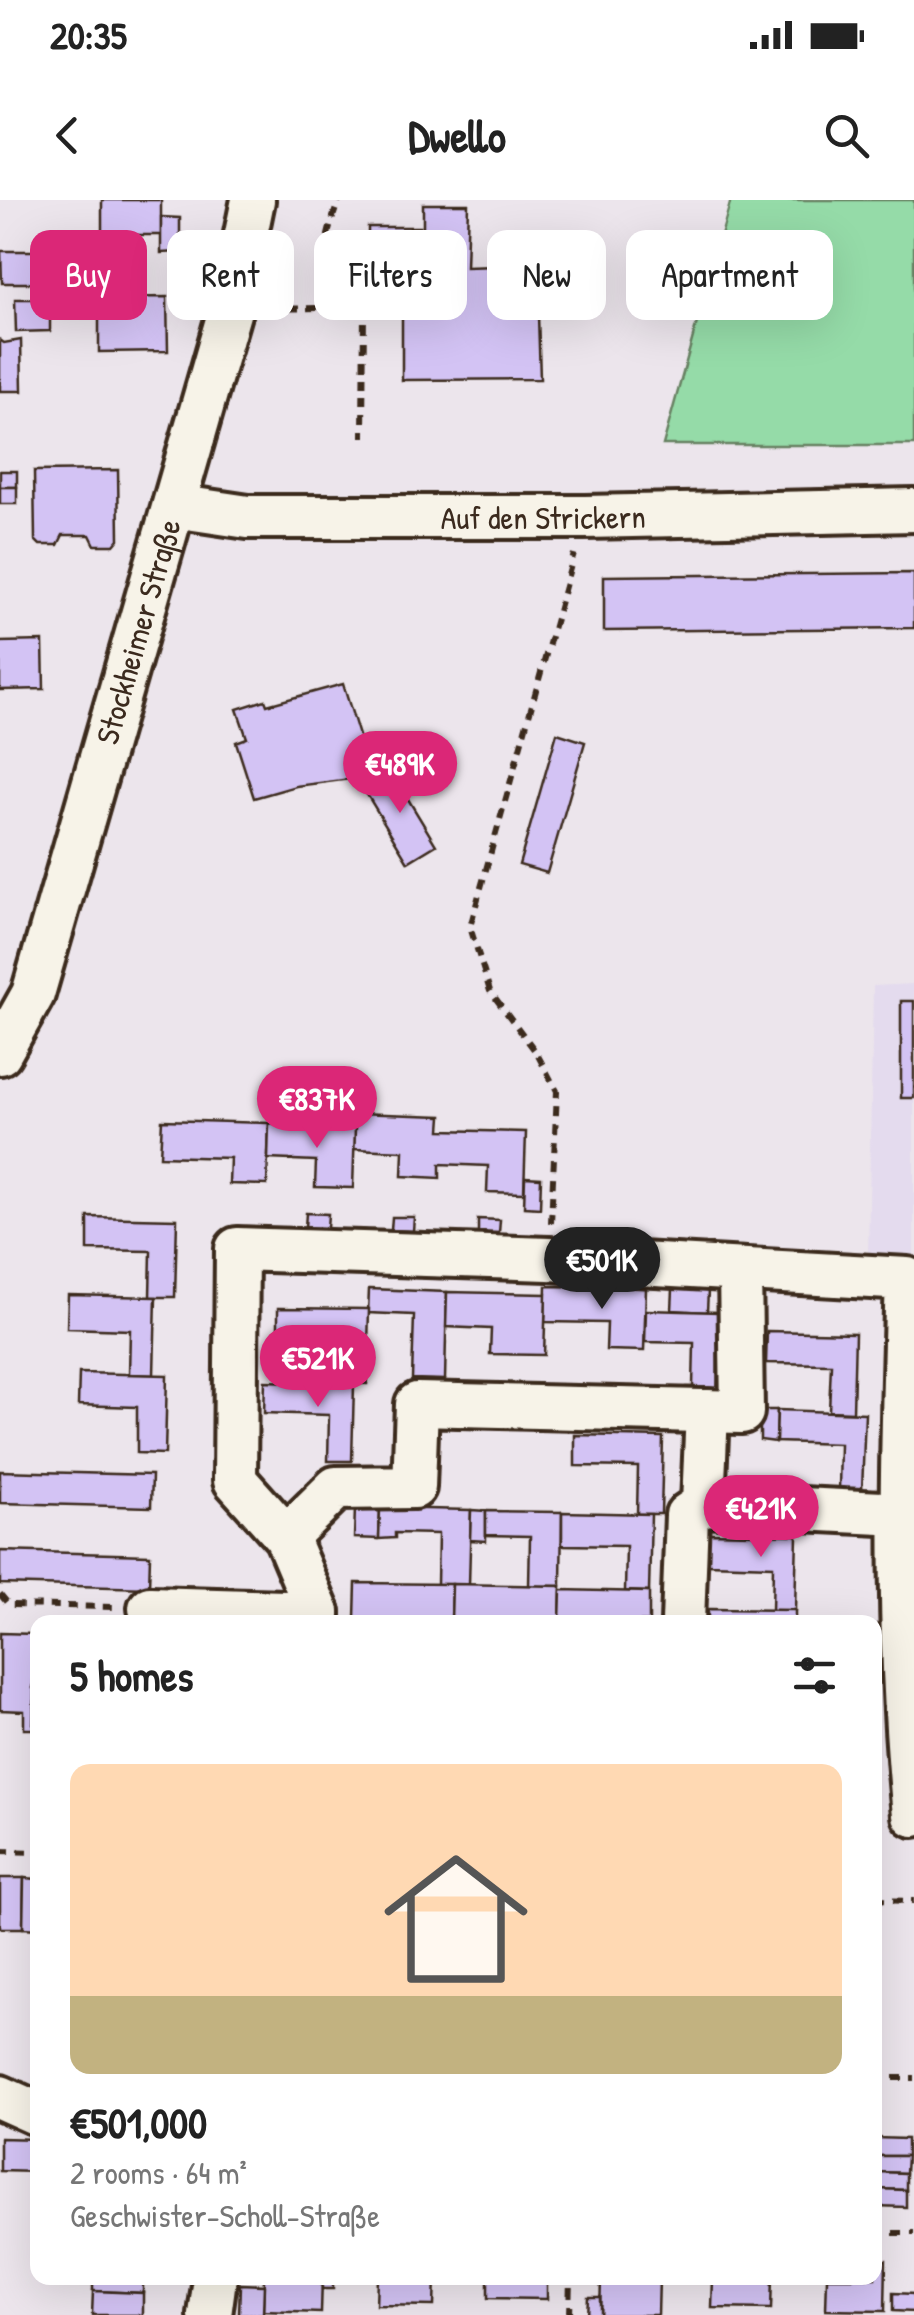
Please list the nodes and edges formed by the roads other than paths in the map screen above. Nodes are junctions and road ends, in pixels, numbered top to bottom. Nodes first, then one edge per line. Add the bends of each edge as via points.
1 (254, 200) edge
2 (174, 506) junction
3 (914, 510) edge
4 (0, 1053) edge
5 (740, 1270) junction
6 (707, 1411) junction
7 (703, 1504) junction
8 (902, 1514) junction
9 (286, 1537) junction
10 (150, 1608) road end
11 (268, 1615) edge
12 (317, 1615) edge
13 (683, 1615) edge
14 (914, 1815) edge
15 (0, 2096) edge
16 (30, 2110) edge
17 (215, 2285) edge
18 (210, 2315) edge

1 - 2 street, Stockheimer Straße via 232,304
2 - 3 street, Auf den Strickern via 248,516
2 - 4 street, Stockheimer Straße via 33,994
5 - 6 street via 742,1412
5 - 8 street via 907,1279
5 - 9 street via 237,1250 235,1480
6 - 7 street
6 - 9 street via 417,1404 414,1487 336,1488
7 - 8 street
7 - 13 street via 687,1515
8 - 14 street via 903,1665
9 - 12 street
10 - 11 street
15 - 16 street
17 - 18 street

